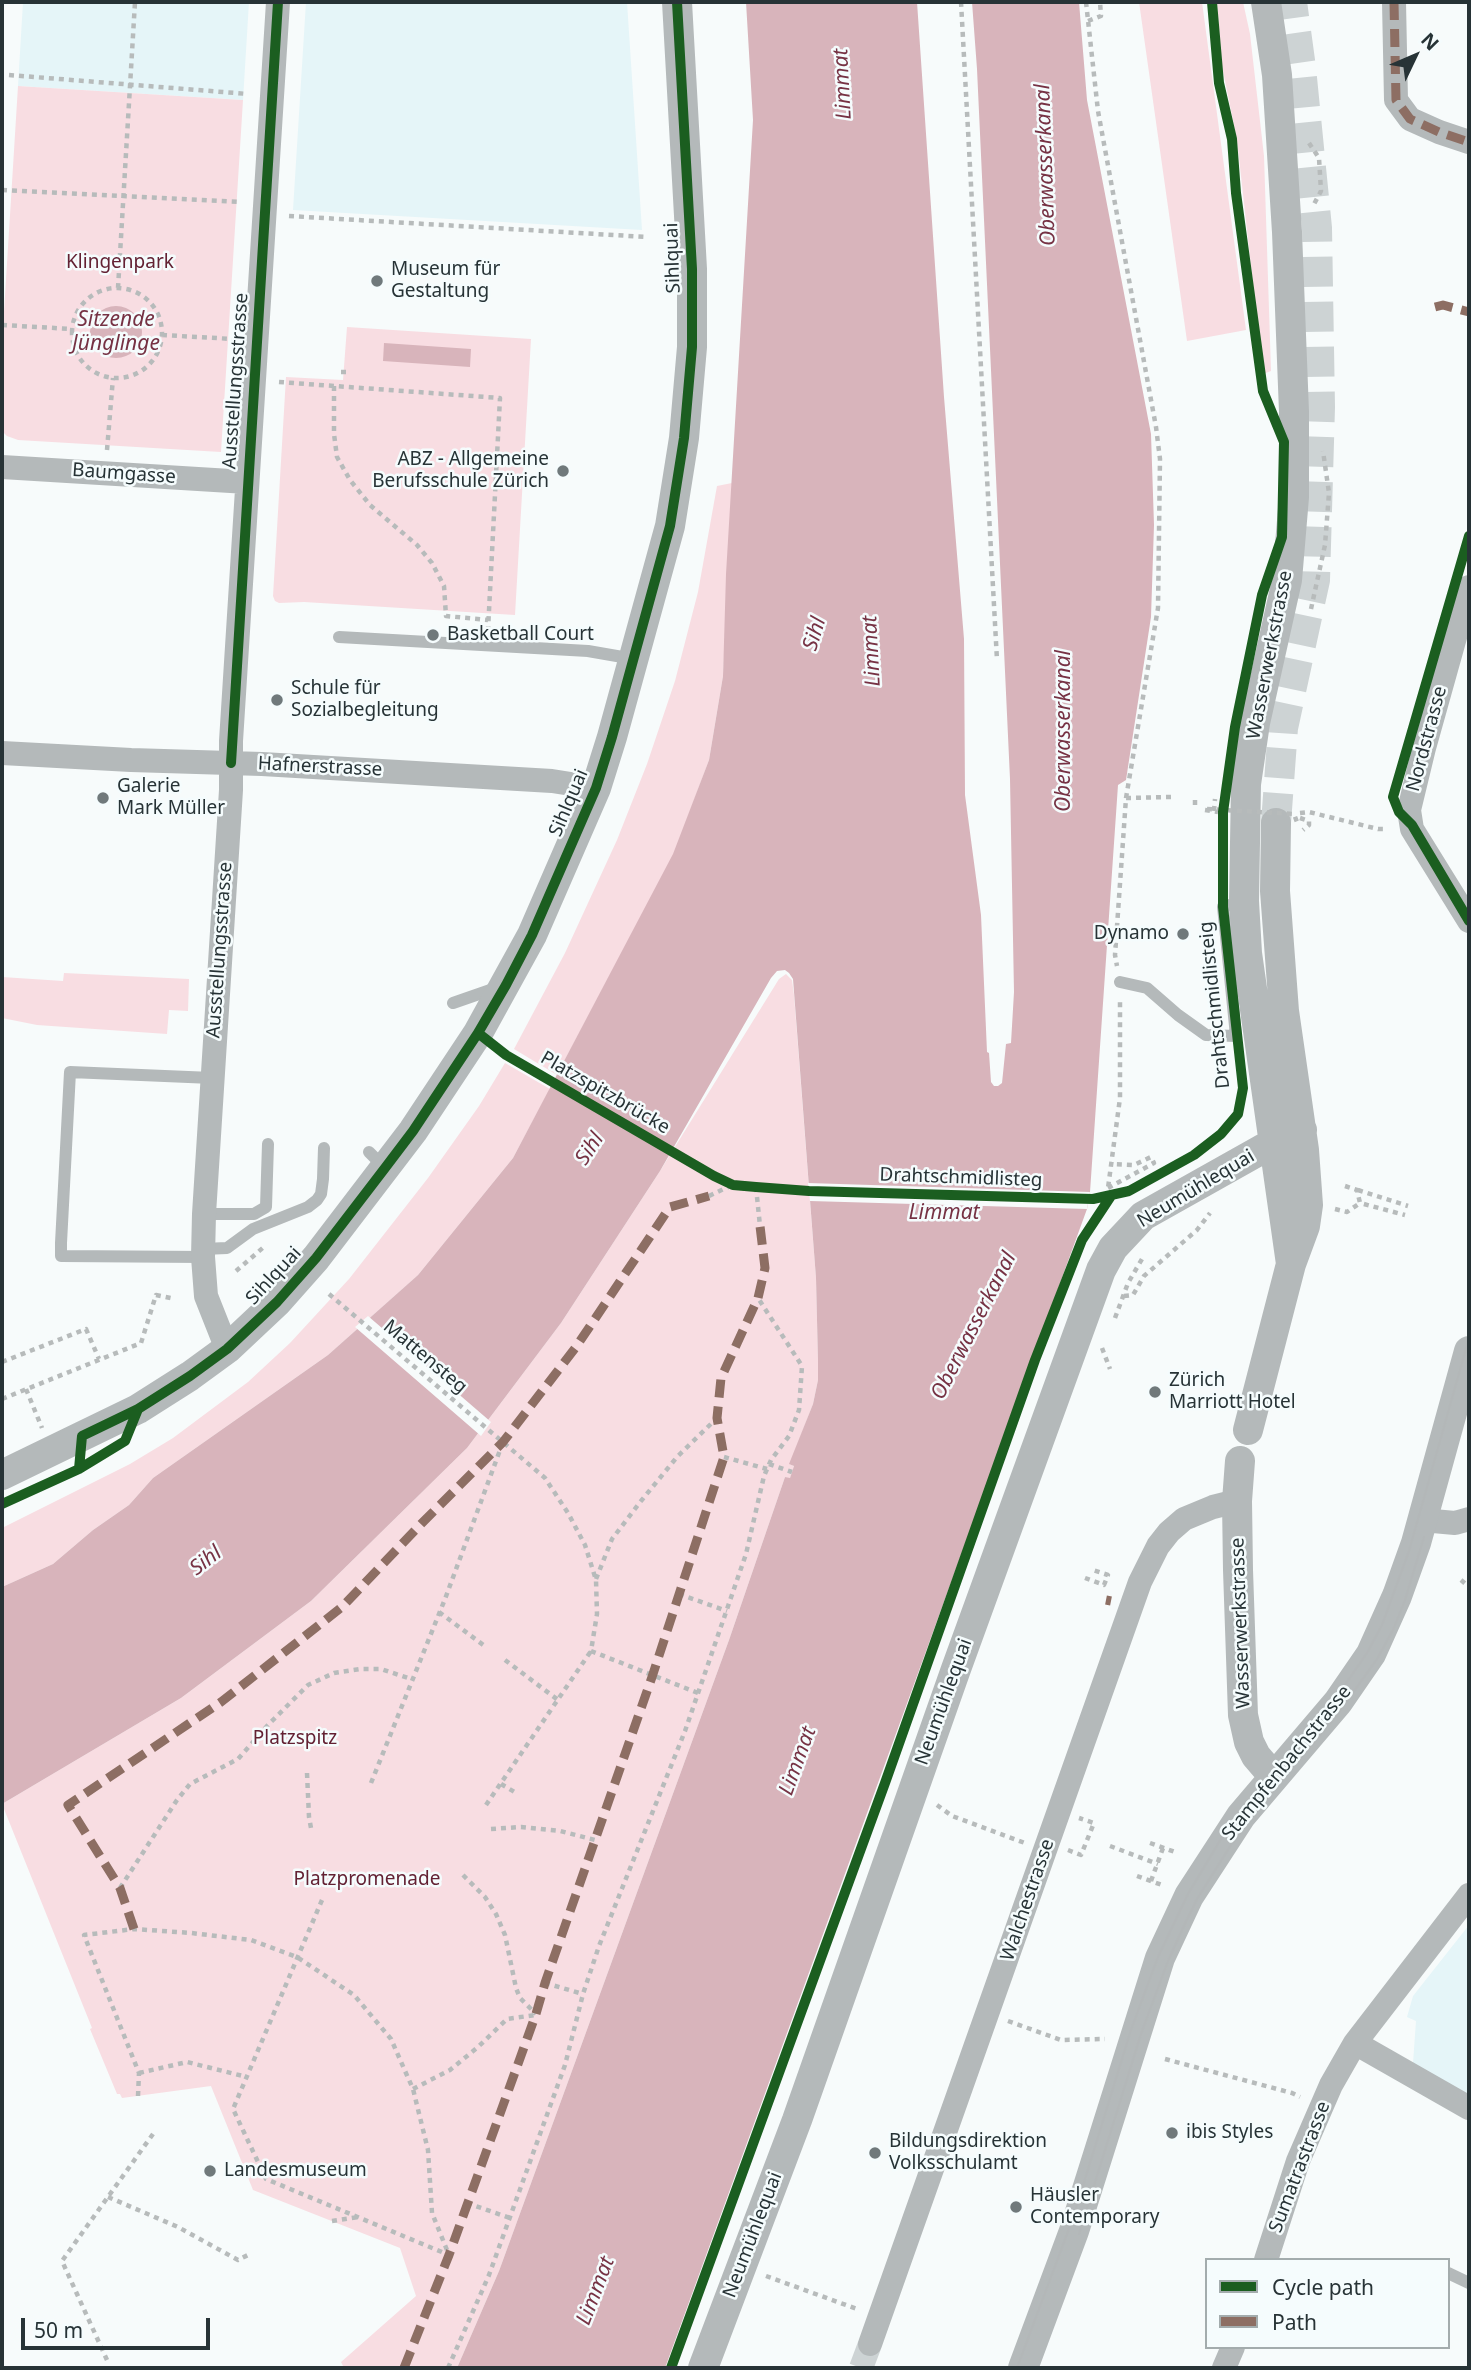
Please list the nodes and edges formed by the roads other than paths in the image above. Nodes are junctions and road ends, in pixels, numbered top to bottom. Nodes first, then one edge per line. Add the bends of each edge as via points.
1 (278, 2) edge
2 (677, 2) edge
3 (1266, 2) edge
4 (1394, 2) edge
5 (1469, 142) edge
6 (2, 467) edge
7 (247, 482) junction
8 (1469, 587) edge
9 (339, 637) dead end
10 (634, 659) junction
11 (2, 753) edge
12 (231, 763) junction
13 (596, 788) junction
14 (1289, 820) tunnel mouth
15 (1233, 904) junction
16 (1469, 921) edge
17 (1120, 982) road end
18 (506, 985) junction
19 (453, 1003) dead end
20 (212, 1078) junction
21 (1302, 1130) junction
22 (1273, 1143) junction
23 (268, 1144) dead end
24 (324, 1148) dead end
25 (204, 1214) junction
26 (203, 1253) junction
27 (1291, 1264) junction
28 (227, 1349) junction
29 (1469, 1351) edge
30 (1248, 1430) dead end
31 (1240, 1461) dead end
32 (2, 1475) edge
33 (1237, 1501) junction
34 (1422, 1520) junction
35 (1469, 1520) edge
36 (1274, 1777) junction
37 (1469, 1895) edge
38 (1355, 2043) junction
39 (1469, 2108) edge
40 (1267, 2258) edge
41 (1450, 2274) edge
42 (1469, 2283) edge
43 (870, 2344) tunnel mouth
44 (1232, 2349) edge
45 (703, 2368) edge
46 (1023, 2368) edge
47 (1224, 2368) edge

1 - 7 street, Ausstellungsstrasse
2 - 10 street, Sihlquai via 692,347 670,526
3 - 15 street, Wasserwerkstrasse via 1277,75 1287,232 1294,496 1287,580 1255,723
4 - 5 street via 1396,100 1409,119
6 - 7 street, Baumgasse
7 - 12 street, Ausstellungsstrasse
8 - 16 street, Nordstrasse via 1409,810 1412,829
9 - 10 lane via 588,651
10 - 13 street, Sihlquai
11 - 12 street, Hafnerstrasse
12 - 13 street, Hafnerstrasse via 552,781
12 - 20 street, Ausstellungsstrasse
13 - 18 street, Sihlquai
14 - 21 street, Wasserwerkstrasse via 1275,891 1284,1010
15 - 17 lane, Drahtschmidlisteig via 1236,1036 1206,1035 1147,988
15 - 22 street, Wasserwerkstrasse via 1248,953
18 - 19 lane
18 - 28 street, Sihlquai via 413,1131 377,1160 316,1258
20 - 25 street, Ausstellungsstrasse
20 - 26 lane via 70,1072 61,1243 61,1256
21 - 22 street, Neumühlequai
21 - 27 street, Wasserwerkstrasse via 1307,1205 1305,1226
22 - 27 street, Wasserwerkstrasse
22 - 45 street, Neumühlequai via 1143,1216 1113,1248 1101,1270 797,2120
23 - 25 lane via 265,1207 254,1214
24 - 26 lane via 321,1194 309,1207 253,1228 226,1248
25 - 26 street, Ausstellungsstrasse
26 - 28 street, Ausstellungsstrasse via 206,1296
27 - 30 street, Wasserwerkstrasse
28 - 32 street, Sihlquai via 138,1409
29 - 34 street, Stampfenbachstrasse
31 - 33 street, Wasserwerkstrasse
33 - 36 street, Wasserwerkstrasse via 1243,1715 1249,1742
33 - 43 street, Walchestrasse via 1184,1519 1158,1546 1140,1582
34 - 35 street
34 - 36 street, Stampfenbachstrasse via 1397,1596 1371,1654 1338,1702
36 - 46 street, Stampfenbachstrasse via 1241,1816 1189,1896 1160,1958 1074,2231
37 - 38 street, Sumatrastrasse
38 - 39 street
38 - 40 street, Sumatrastrasse via 1314,2121
41 - 42 lane
44 - 47 street

